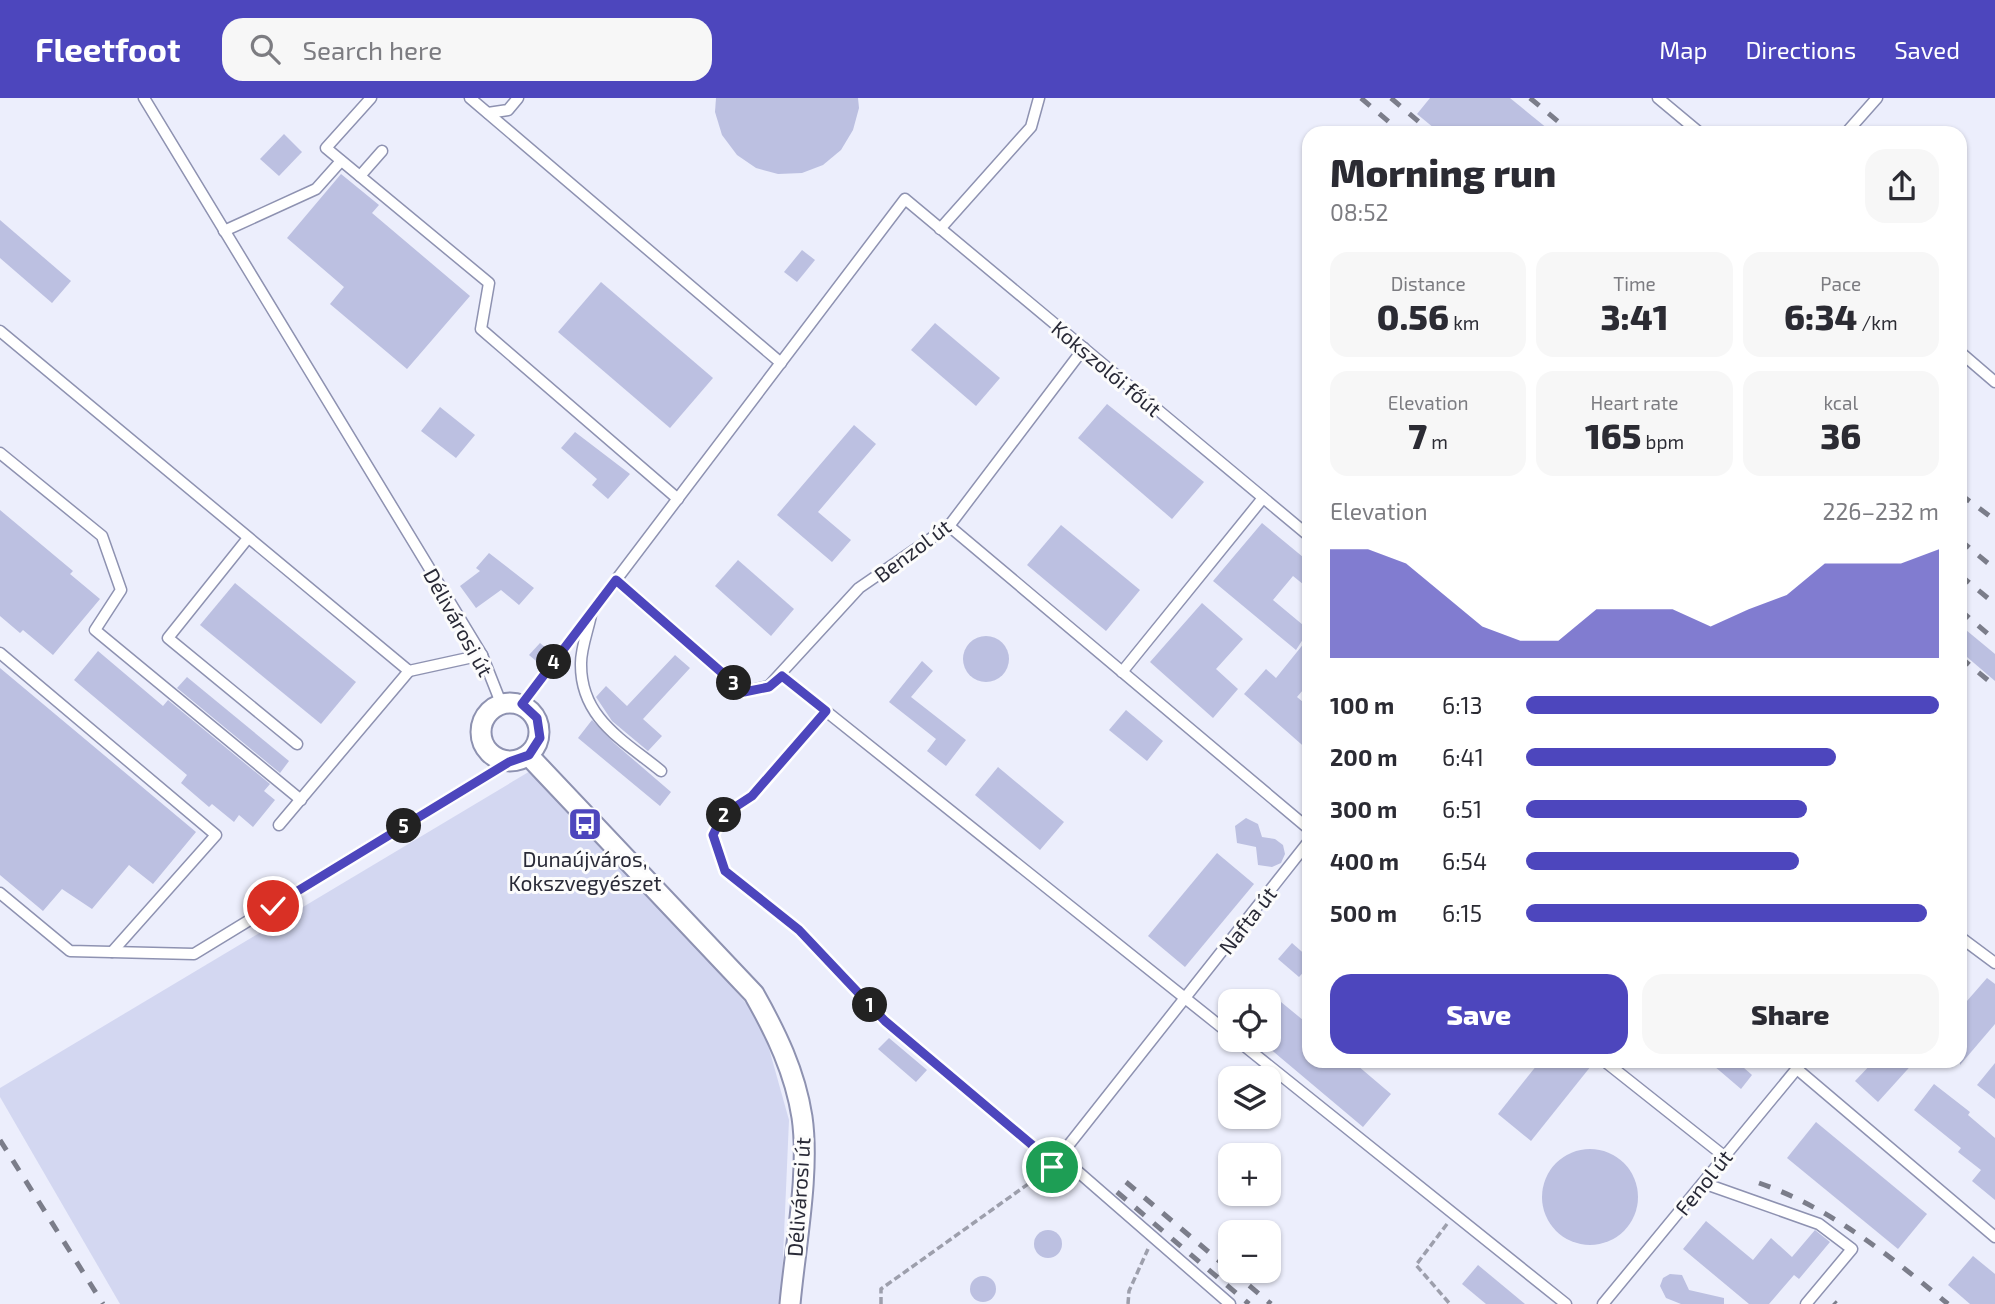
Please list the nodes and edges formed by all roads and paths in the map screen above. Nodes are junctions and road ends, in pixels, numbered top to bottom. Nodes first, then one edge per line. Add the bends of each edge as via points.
1 (144, 98) edge
2 (371, 98) edge
3 (470, 98) edge
4 (518, 98) edge
5 (1039, 98) edge
6 (1658, 98) edge
7 (1877, 98) edge
8 (488, 113) junction
9 (1692, 126) edge
10 (1852, 126) edge
11 (382, 151) dead end
12 (341, 161) junction
13 (360, 176) junction
14 (940, 229) junction
15 (224, 230) junction
16 (0, 331) edge
17 (1084, 348) junction
18 (1967, 358) edge
19 (781, 363) junction
20 (1995, 382) edge
21 (0, 453) edge
22 (1263, 498) junction
23 (678, 499) junction
24 (949, 526) junction
25 (1302, 530) edge
26 (248, 538) junction
27 (616, 580) junction
28 (592, 611) junction
29 (0, 653) edge
30 (482, 655) junction
31 (409, 671) junction
32 (1122, 672) junction
33 (782, 676) junction
34 (501, 703) junction
35 (522, 704) junction
36 (826, 711) junction
37 (297, 744) dead end
38 (529, 755) junction
39 (509, 762) junction
40 (661, 771) dead end
41 (301, 800) junction
42 (1302, 823) edge
43 (279, 825) dead end
44 (1302, 851) edge
45 (0, 893) edge
46 (1967, 942) edge
47 (112, 952) junction
48 (1995, 963) edge
49 (1185, 998) junction
50 (1218, 1024) edge
51 (1252, 1052) edge
52 (1613, 1068) edge
53 (1798, 1068) edge
54 (1803, 1068) edge
55 (1060, 1156) junction
56 (1724, 1157) junction
57 (1703, 1183) junction
58 (1454, 1214) junction
59 (1153, 1237) junction
60 (1995, 1237) edge
61 (790, 1304) edge
62 (881, 1304) edge
63 (1128, 1304) edge
64 (1230, 1304) edge
65 (1450, 1304) edge
66 (1566, 1304) edge
67 (1603, 1304) edge
68 (1806, 1304) edge

1 - 15 lane, Délivárosi út
2 - 12 lane via 326,148
3 - 8 lane
4 - 8 lane via 508,110
5 - 14 lane via 1031,127
6 - 9 lane
7 - 10 lane
8 - 19 lane
11 - 13 lane
12 - 13 lane
12 - 15 lane via 316,189
13 - 23 lane via 489,283 481,329
14 - 17 lane, Kokszolói főút
14 - 19 lane, Kokszolói főút via 905,200
15 - 30 lane, Délivárosi út
16 - 26 lane
17 - 22 lane, Kokszolói főút
17 - 24 lane, Benzol út
18 - 20 lane
19 - 23 lane
21 - 41 lane via 102,536 121,590 95,630
22 - 25 lane, Kokszolói főút
22 - 32 lane
23 - 27 lane
24 - 32 lane
24 - 33 lane, Benzol út via 859,588
26 - 31 lane
26 - 37 lane via 169,638
27 - 28 lane
27 - 33 lane, Benzol út via 744,692 769,687
28 - 35 lane
28 - 40 lane via 580,662 585,699 602,722
29 - 47 lane via 216,835
30 - 31 lane
30 - 34 lane, Délivárosi út
31 - 41 lane
32 - 42 lane
33 - 36 lane
34 - 35 street, Délivárosi út
34 - 39 street via 484,716 480,736 489,754
35 - 38 street via 537,718 540,738
36 - 49 lane
36 - 55 path via 752,796 723,815 713,835 725,871 799,930 885,1021 1044,1155
38 - 39 street
38 - 61 street, Délivárosi út via 754,994 778,1036 802,1116 805,1147
39 - 47 lane via 194,954
41 - 43 lane
44 - 49 lane, Nafta út
45 - 47 lane via 70,951
46 - 48 lane
49 - 50 lane
49 - 55 lane, Nafta út
51 - 58 lane
52 - 56 lane
53 - 56 lane, Fenol út
54 - 60 lane
55 - 59 lane
55 - 62 path via 1052,1167 881,1289
56 - 57 lane, Fenol út
57 - 67 lane, Fenol út
57 - 68 lane via 1819,1224 1852,1249
58 - 65 path via 1416,1265
58 - 66 lane
59 - 63 path via 1129,1291
59 - 64 lane

